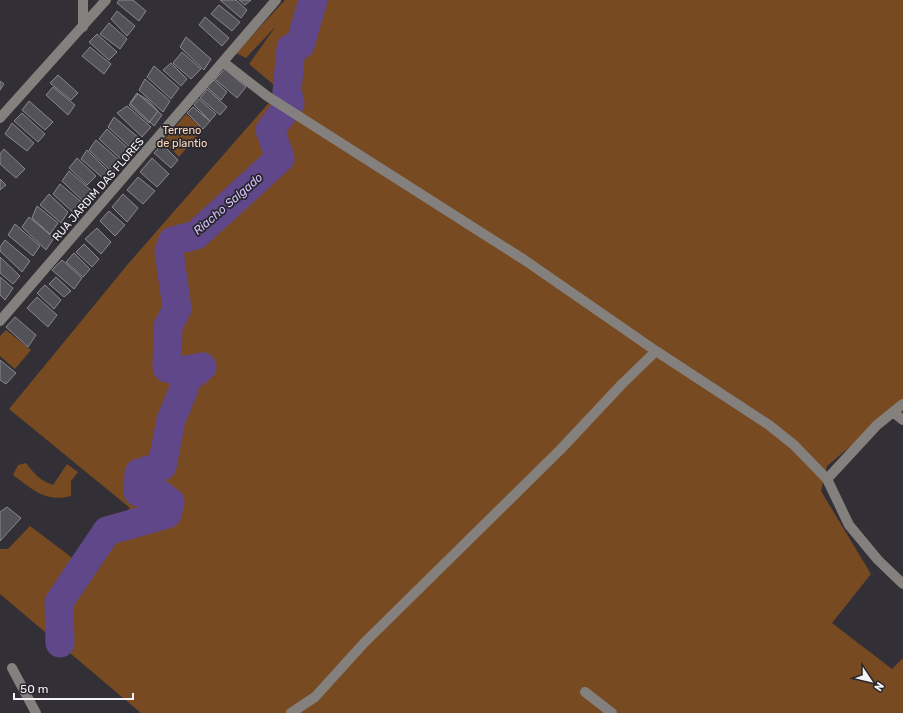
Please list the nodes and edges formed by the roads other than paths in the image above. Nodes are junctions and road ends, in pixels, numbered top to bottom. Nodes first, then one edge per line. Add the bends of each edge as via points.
1 (83, 0) edge
2 (106, 0) edge
3 (276, 0) edge
4 (83, 26) junction
5 (223, 62) junction
6 (0, 118) edge
7 (0, 321) edge
8 (656, 351) junction
9 (903, 404) edge
10 (893, 412) junction
11 (903, 420) edge
12 (827, 479) junction
13 (903, 584) edge
14 (12, 668) dead end
15 (585, 692) dead end
16 (36, 713) edge
17 (291, 713) edge
18 (612, 713) edge

1 - 4 street
2 - 4 street
3 - 5 street, RUA JARDIM DAS FLORES
4 - 6 street
5 - 7 street, RUA JARDIM DAS FLORES
5 - 8 street via 267,96 526,261
8 - 12 street via 769,425 794,445
8 - 17 street via 364,643 315,697
9 - 10 street
10 - 11 street
10 - 12 street
12 - 13 street via 849,525 878,560
14 - 16 street
15 - 18 street

